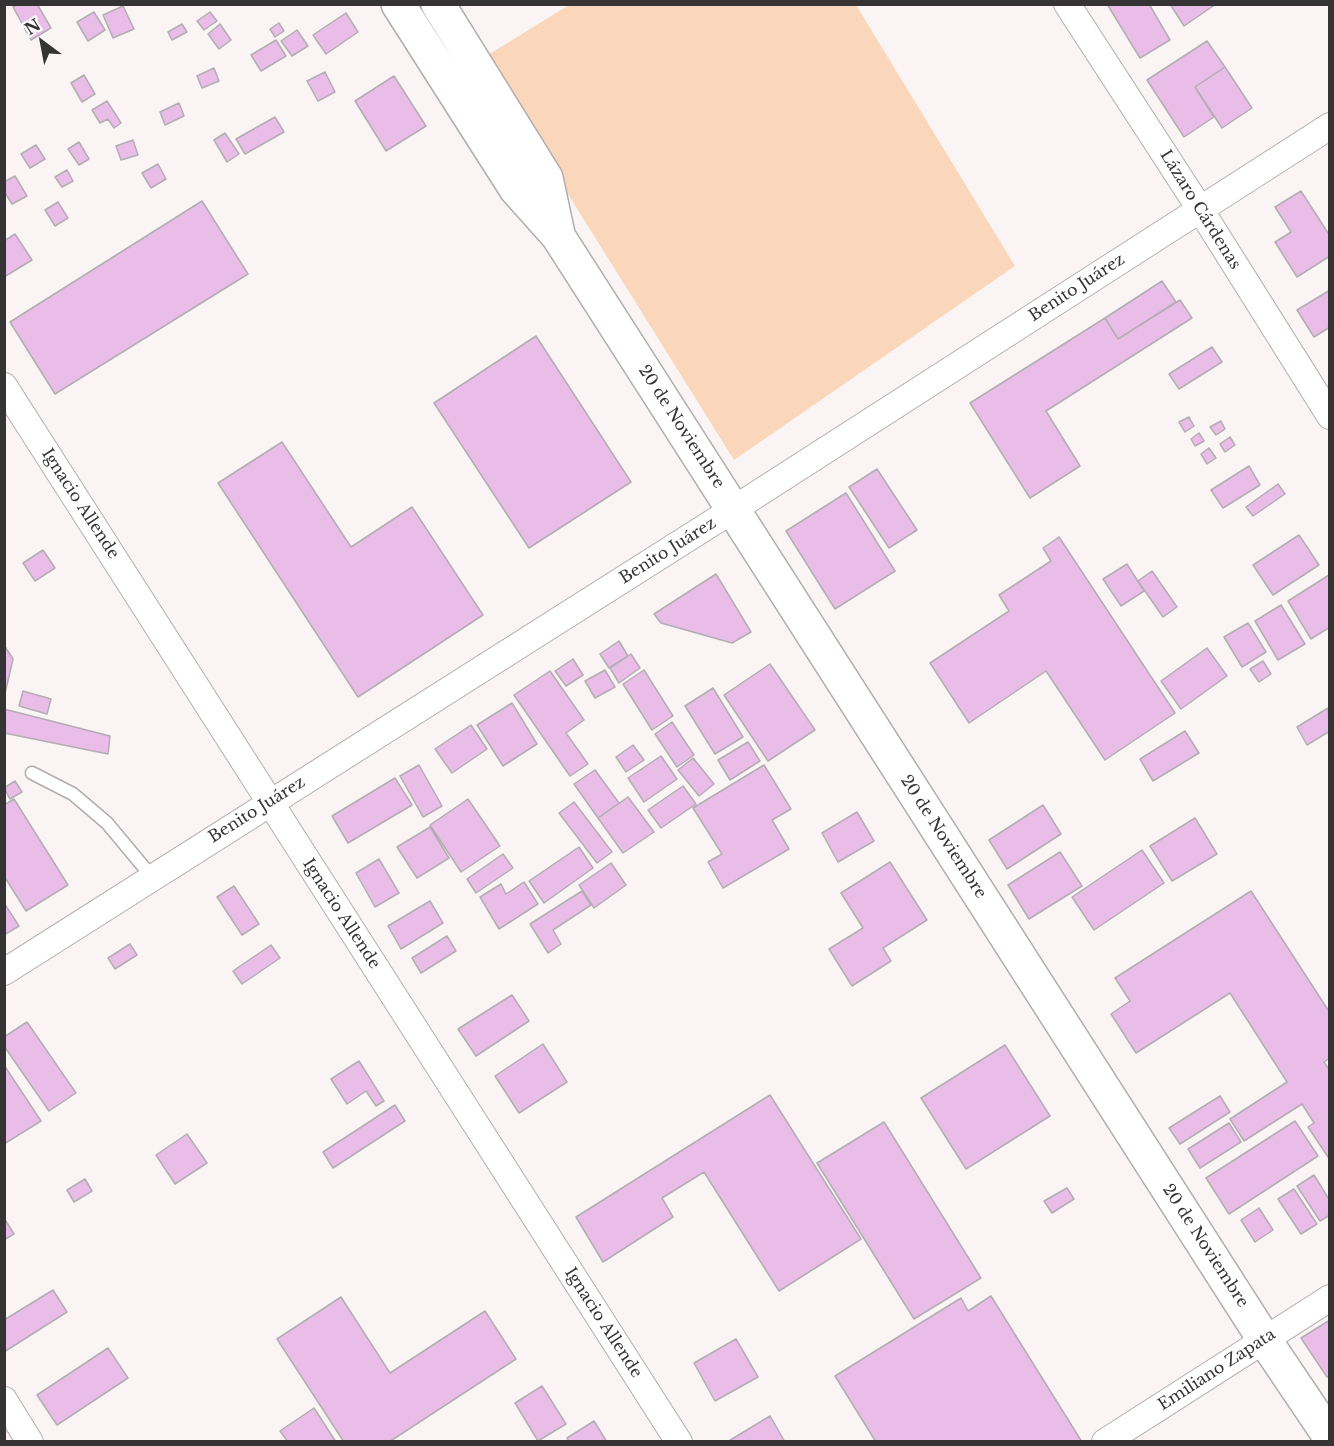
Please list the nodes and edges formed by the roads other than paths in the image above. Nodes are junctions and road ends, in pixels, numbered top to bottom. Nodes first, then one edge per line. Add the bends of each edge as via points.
1 (398, 4) edge
2 (438, 4) edge
3 (1067, 4) edge
4 (1329, 126) edge
5 (1200, 209) junction
6 (558, 236) junction
7 (4, 386) edge
8 (1329, 416) edge
9 (734, 509) junction
10 (32, 773) dead end
11 (270, 802) junction
12 (152, 877) junction
13 (4, 972) edge
14 (1329, 1298) edge
15 (1264, 1340) junction
16 (4, 1400) edge
17 (1329, 1437) edge
18 (30, 1442) edge
19 (679, 1442) edge
20 (1106, 1442) edge

1 - 6 main road, 20 de Noviembre via 516,189
2 - 6 main road, 20 de Noviembre via 546,178
3 - 5 street, Lázaro Cárdenas
4 - 5 street, Benito Juárez
5 - 8 street, Lázaro Cárdenas
5 - 9 street, Benito Juárez
6 - 9 main road, 20 de Noviembre
7 - 11 street, Ignacio Allende
9 - 11 street, Benito Juárez
9 - 15 main road, 20 de Noviembre
10 - 12 lane via 73,794 107,823
11 - 12 street, Benito Juárez
11 - 19 street, Ignacio Allende
12 - 13 street, Benito Juárez
14 - 15 street, Emiliano Zapata
15 - 17 main road, 20 de Noviembre
15 - 20 street, Emiliano Zapata
16 - 18 street

